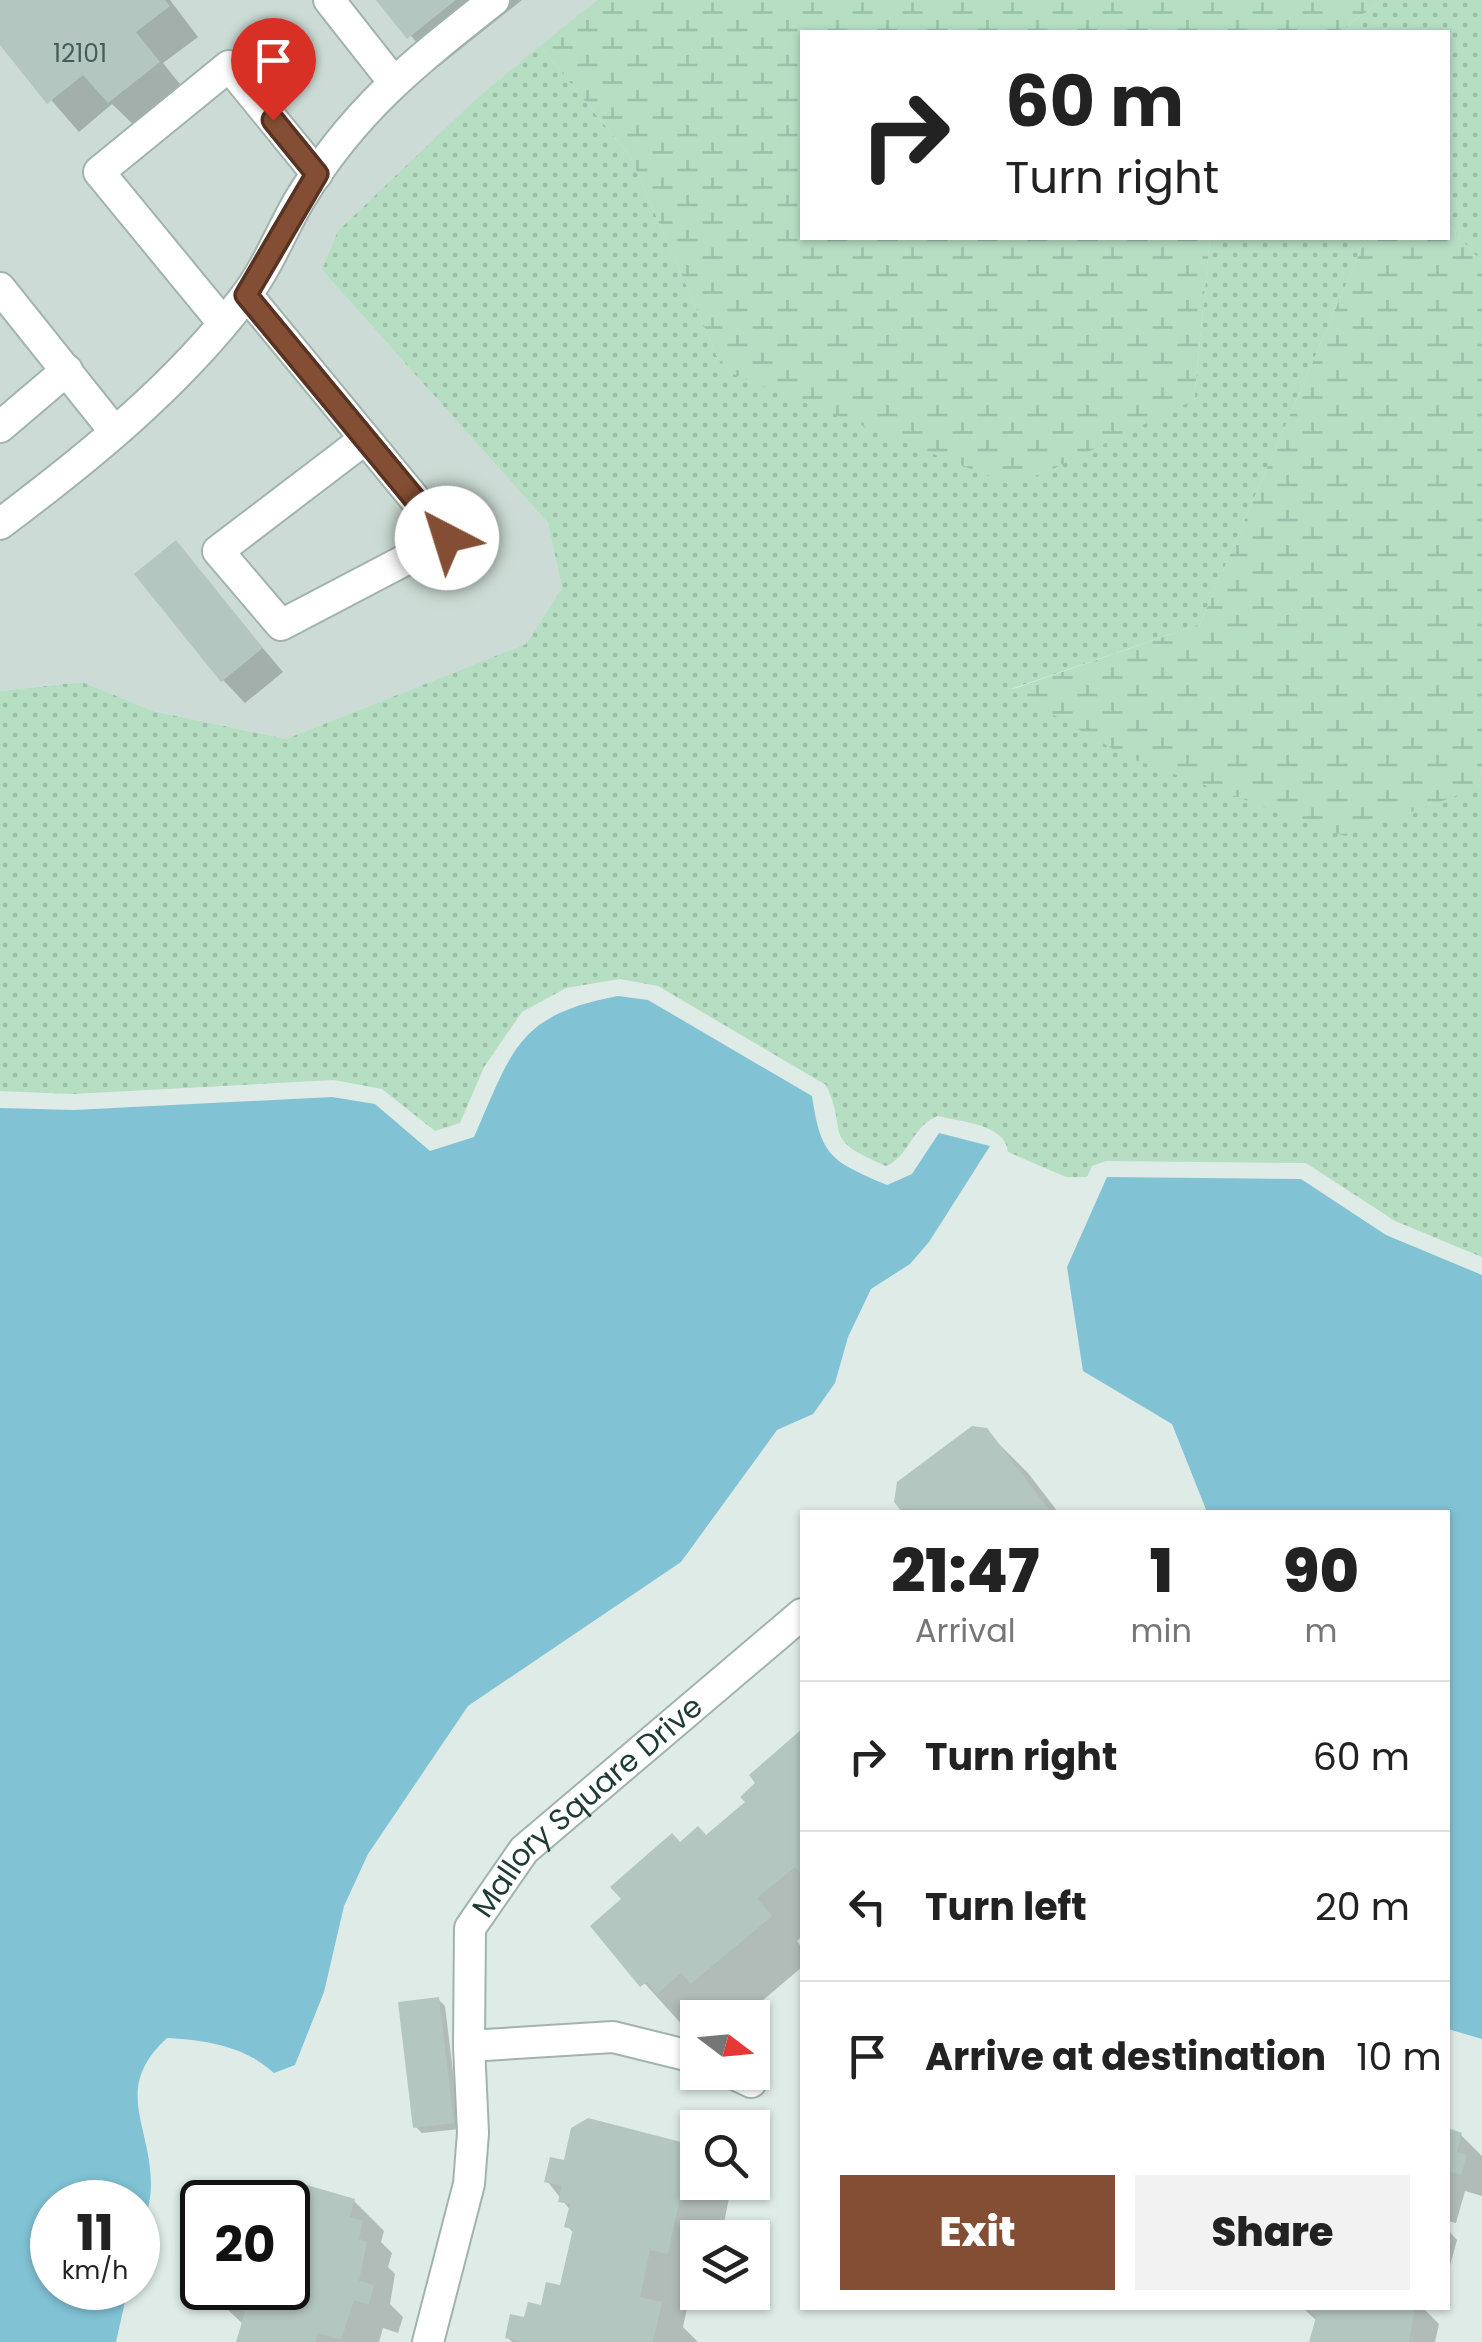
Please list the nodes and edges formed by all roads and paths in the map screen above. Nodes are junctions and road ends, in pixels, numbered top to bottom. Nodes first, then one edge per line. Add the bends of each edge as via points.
1 (329, 0) edge
2 (494, 0) edge
3 (392, 80) junction
4 (317, 174) junction
5 (1, 293) edge
6 (246, 295) junction
7 (223, 323) junction
8 (67, 370) junction
9 (0, 427) edge
10 (115, 432) junction
11 (365, 439) junction
12 (0, 524) edge
13 (800, 1616) edge
14 (469, 2046) junction
15 (680, 2053) edge
16 (428, 2342) edge

1 - 3 street
2 - 3 street
3 - 4 street
4 - 6 street
4 - 7 street via 230,66 99,172
5 - 8 street
6 - 7 street
6 - 11 street
7 - 10 street
8 - 9 street
8 - 10 street
10 - 12 street
11 - 11 street via 447,538 281,624 218,551
13 - 14 street, Mallory Square Drive via 524,1850 470,1928
14 - 15 street via 612,2036
14 - 16 street, Mallory Square Drive via 469,2184

